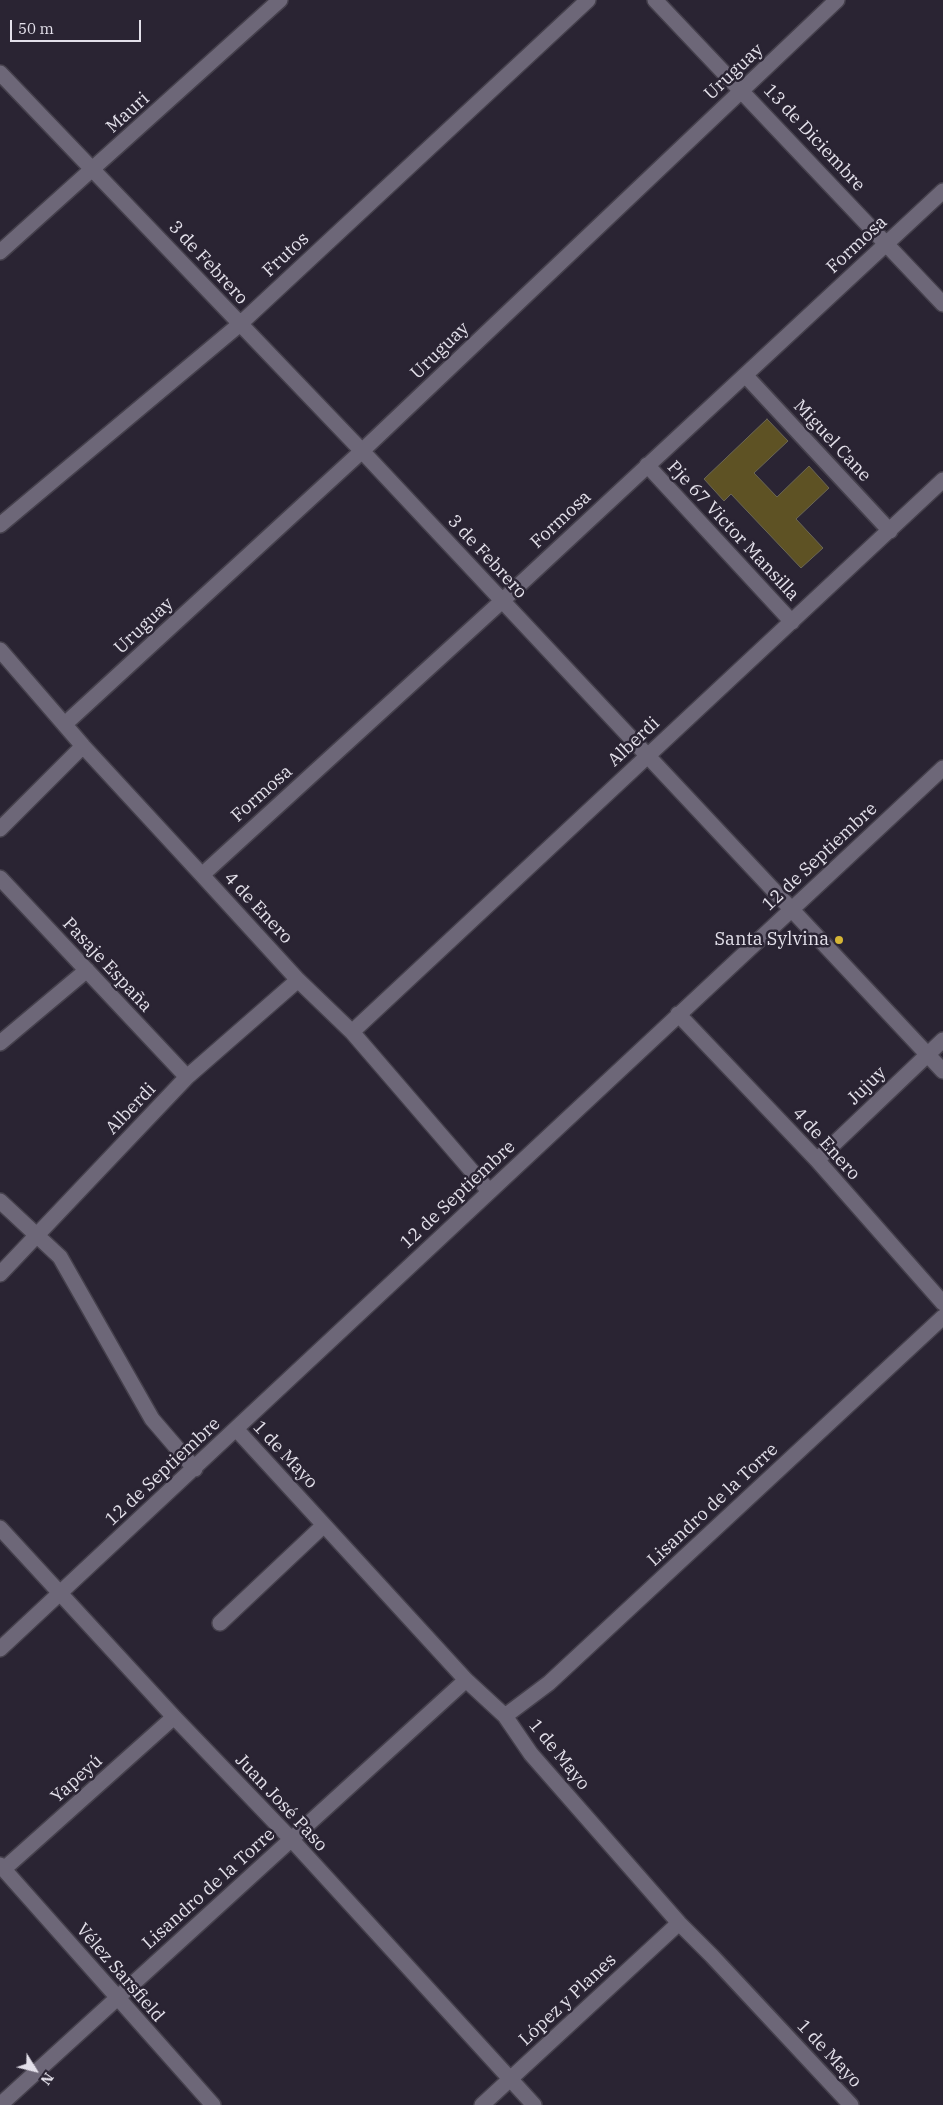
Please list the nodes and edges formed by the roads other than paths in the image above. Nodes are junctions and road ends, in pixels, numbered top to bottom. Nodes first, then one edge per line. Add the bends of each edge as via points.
1 (280, 0) edge
2 (588, 0) edge
3 (655, 0) edge
4 (837, 0) edge
5 (0, 73) edge
6 (742, 89) junction
7 (94, 169) junction
8 (943, 191) edge
9 (887, 243) junction
10 (0, 252) edge
11 (943, 304) edge
12 (240, 324) junction
13 (746, 376) junction
14 (362, 451) junction
15 (647, 465) junction
16 (943, 480) edge
17 (0, 526) edge
18 (890, 531) junction
19 (502, 601) junction
20 (792, 622) junction
21 (0, 650) edge
22 (65, 724) junction
23 (83, 746) junction
24 (648, 754) junction
25 (943, 768) edge
26 (0, 829) edge
27 (202, 875) junction
28 (0, 878) edge
29 (791, 910) junction
30 (87, 970) junction
31 (298, 980) junction
32 (678, 1014) junction
33 (352, 1032) junction
34 (943, 1040) edge
35 (0, 1043) edge
36 (928, 1054) junction
37 (943, 1071) edge
38 (187, 1077) junction
39 (817, 1160) junction
40 (490, 1191) junction
41 (0, 1201) edge
42 (37, 1235) junction
43 (0, 1274) edge
44 (943, 1303) edge
45 (943, 1317) edge
46 (236, 1430) junction
47 (194, 1469) junction
48 (324, 1525) junction
49 (0, 1528) edge
50 (61, 1593) junction
51 (220, 1623) dead end
52 (0, 1649) edge
53 (466, 1680) junction
54 (505, 1716) junction
55 (174, 1717) junction
56 (291, 1839) junction
57 (2, 1867) edge
58 (679, 1923) junction
59 (117, 1998) junction
60 (511, 2078) junction
61 (0, 2105) edge
62 (213, 2105) edge
63 (482, 2105) edge
64 (534, 2105) edge
65 (851, 2105) edge

1 - 7 street, Mauri
2 - 12 street, Frutos
3 - 6 street, 13 de Diciembre
4 - 6 street, Uruguay
5 - 7 street, 3 de Febrero
6 - 9 street, 13 de Diciembre
6 - 14 street, Uruguay
7 - 10 street, Mauri
7 - 12 street, 3 de Febrero
8 - 9 street, Formosa
9 - 11 street, 13 de Diciembre
9 - 13 street, Formosa
12 - 14 street, 3 de Febrero
12 - 17 street, Frutos
13 - 15 street, Formosa
13 - 18 street, Miguel Cane
14 - 19 street, 3 de Febrero
14 - 22 street, Uruguay
15 - 19 street, Formosa
15 - 20 street, Pje 67 Victor Mansilla
16 - 18 street, Alberdi
18 - 20 street, Alberdi
19 - 24 street, 3 de Febrero
19 - 27 street, Formosa
20 - 24 street, Alberdi
21 - 22 street, 4 de Enero
22 - 23 street, 4 de Enero
23 - 26 street
23 - 27 street, 4 de Enero
24 - 29 street, 3 de Febrero
24 - 33 street, Alberdi
25 - 29 street, 12 de Septiembre
27 - 31 street, 4 de Enero
28 - 30 street, Pasaje España
29 - 32 street, 12 de Septiembre
29 - 36 street, 3 de Febrero
30 - 35 street
30 - 38 street, Pasaje España
31 - 33 street, 4 de Enero
31 - 38 street, Alberdi
32 - 39 street, 4 de Enero
32 - 40 street, 12 de Septiembre
33 - 40 street, 4 de Enero
34 - 36 street, Jujuy
36 - 37 street, 3 de Febrero
36 - 39 street, Jujuy
38 - 42 street, Alberdi
39 - 44 street, 4 de Enero
40 - 46 street, 12 de Septiembre
41 - 42 street
42 - 43 street, Alberdi
42 - 47 street via 60,1257 152,1419
45 - 54 street, Lisandro de la Torre via 549,1683
46 - 47 street, 12 de Septiembre
46 - 48 street, 1 de Mayo
47 - 50 street, 12 de Septiembre
48 - 51 street
48 - 53 street, 1 de Mayo
49 - 50 street, Juan José Paso
50 - 52 street, 12 de Septiembre
50 - 55 street, Juan José Paso
53 - 54 street, 1 de Mayo
53 - 56 street, Lisandro de la Torre
54 - 58 street, 1 de Mayo via 531,1754
55 - 56 street, Juan José Paso
55 - 57 street, Yapeyú
56 - 59 street, Lisandro de la Torre
56 - 60 street, Juan José Paso
57 - 59 street, Vélez Sarsfield
58 - 60 street, López y Planes
58 - 65 street, 1 de Mayo
59 - 61 street, Lisandro de la Torre
59 - 62 street, Vélez Sarsfield
60 - 63 street, López y Planes
60 - 64 street, Juan José Paso

